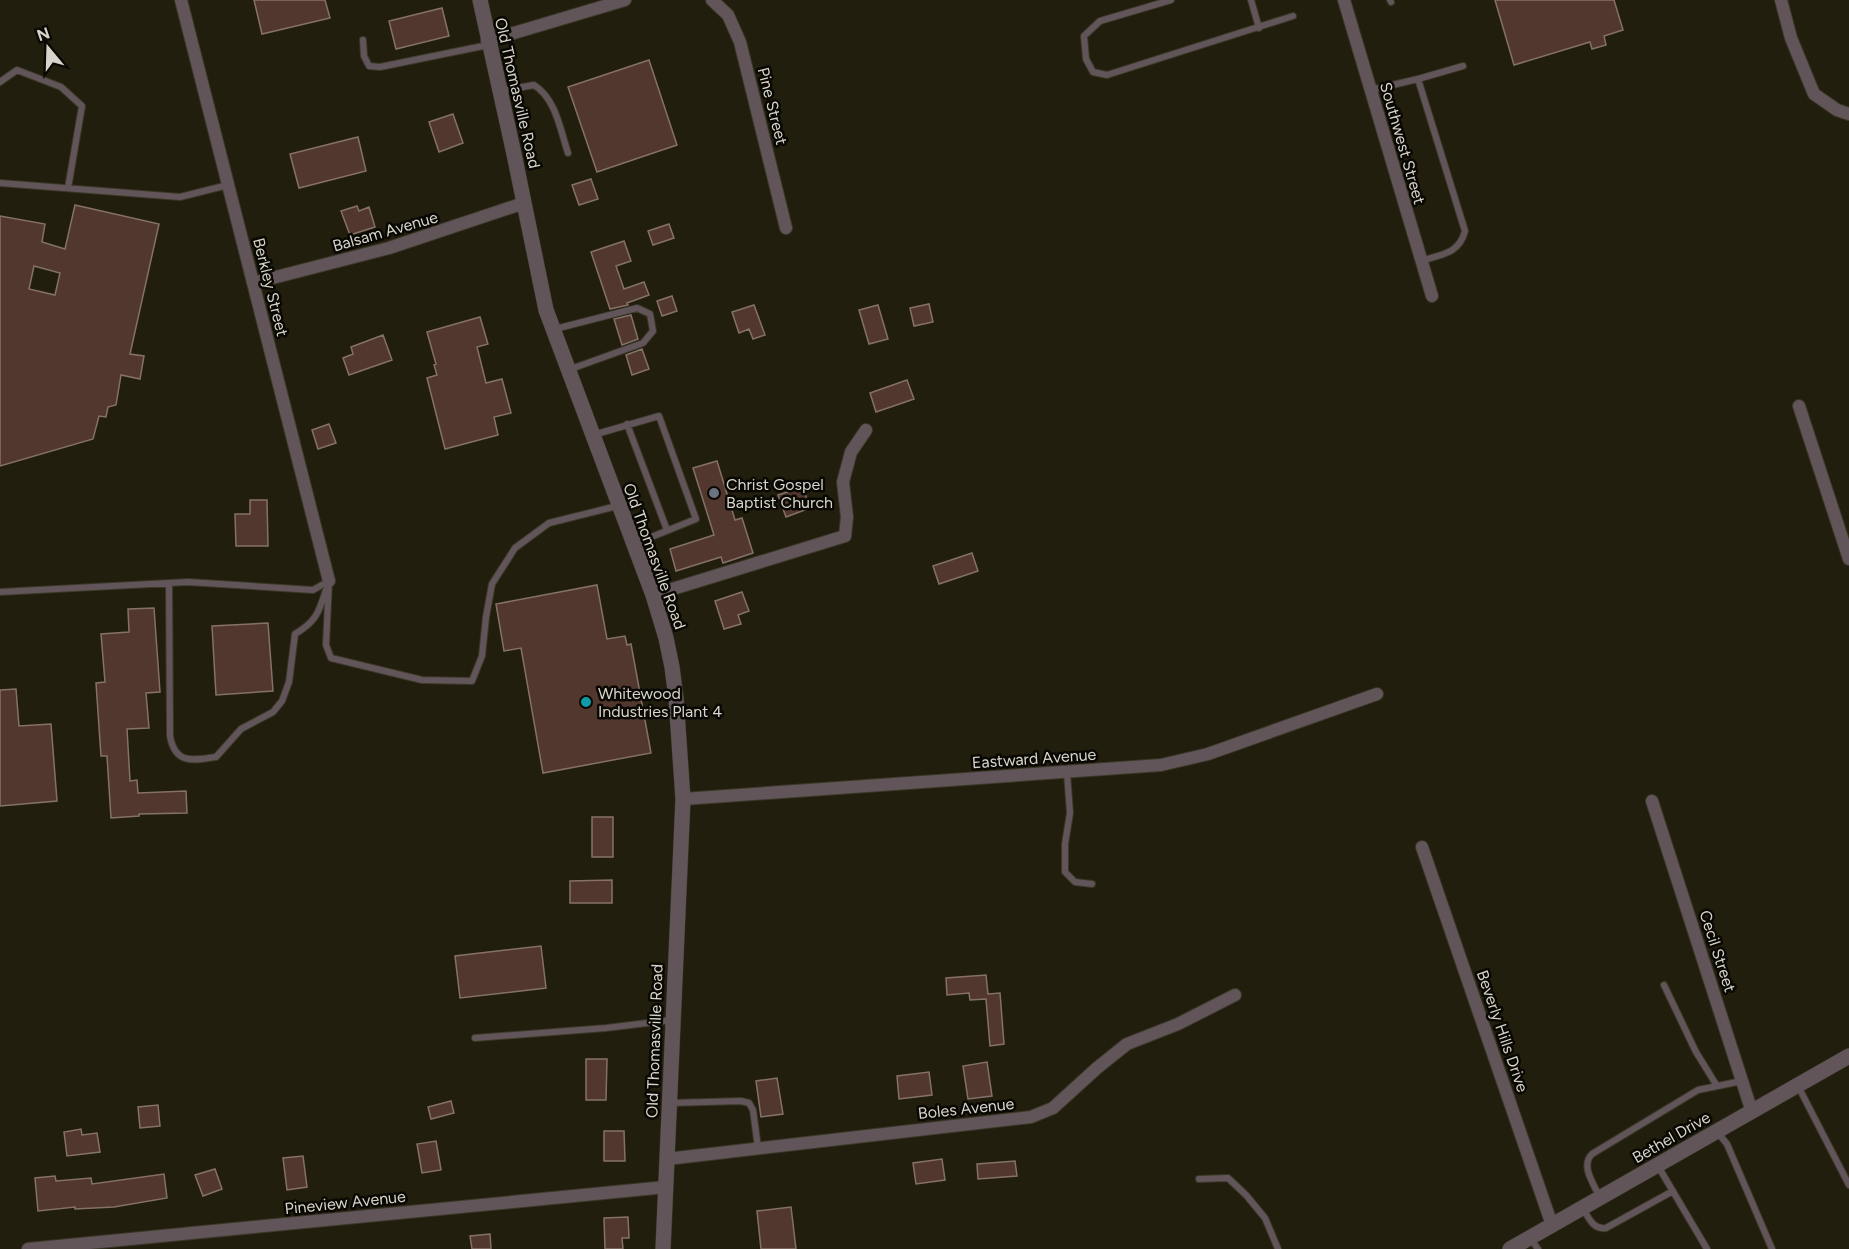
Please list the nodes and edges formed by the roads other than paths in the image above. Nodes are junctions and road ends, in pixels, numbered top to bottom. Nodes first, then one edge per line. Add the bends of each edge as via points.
1 (181, 0) edge
2 (480, 0) edge
3 (626, 0) edge
4 (712, 0) edge
5 (1171, 0) edge
6 (1251, 0) edge
7 (1344, 0) edge
8 (1781, 0) edge
9 (1293, 16) dead end
10 (1258, 28) junction
11 (363, 40) dead end
12 (488, 43) junction
13 (1463, 66) dead end
14 (1418, 79) junction
15 (0, 82) edge
16 (1371, 90) junction
17 (499, 91) junction
18 (1849, 114) edge
19 (568, 153) dead end
20 (0, 183) edge
21 (228, 185) junction
22 (68, 188) junction
23 (524, 203) junction
24 (786, 228) dead end
25 (1421, 261) junction
26 (253, 283) junction
27 (1432, 296) dead end
28 (553, 330) junction
29 (567, 370) junction
30 (1798, 406) dead end
31 (627, 424) junction
32 (866, 430) dead end
33 (592, 435) junction
34 (619, 505) junction
35 (667, 530) junction
36 (634, 544) junction
37 (1849, 559) edge
38 (329, 581) junction
39 (169, 583) junction
40 (0, 592) edge
41 (653, 595) junction
42 (1377, 694) dead end
43 (1066, 773) junction
44 (683, 799) junction
45 (1652, 801) dead end
46 (1422, 847) dead end
47 (1092, 884) dead end
48 (1664, 985) dead end
49 (1235, 995) dead end
50 (673, 1020) junction
51 (475, 1038) dead end
52 (1849, 1056) edge
53 (1743, 1081) junction
54 (1717, 1086) junction
55 (1798, 1086) junction
56 (669, 1103) junction
57 (1752, 1112) junction
58 (1717, 1131) junction
59 (758, 1148) junction
60 (667, 1159) junction
61 (1658, 1165) junction
62 (1199, 1179) dead end
63 (1849, 1185) edge
64 (666, 1187) junction
65 (1673, 1191) junction
66 (1600, 1198) junction
67 (1582, 1208) junction
68 (1552, 1225) junction
69 (1534, 1243) edge
70 (28, 1249) edge
71 (663, 1249) edge
72 (1278, 1249) edge
73 (1510, 1249) edge
74 (1707, 1249) edge
75 (1772, 1249) edge

1 - 21 street, Berkley Street
2 - 12 street, Old Thomasville Road
3 - 12 street
4 - 24 street, Pine Street via 728,15 740,42
5 - 10 lane via 1100,21 1092,28 1084,36 1086,59 1094,72 1107,75
6 - 10 lane
7 - 16 street, Southwest Street
8 - 18 street via 1791,38 1814,94
9 - 10 lane
11 - 12 lane via 369,66 380,67
12 - 17 street, Old Thomasville Road
13 - 14 lane
14 - 16 lane
14 - 25 lane via 1465,231 1458,248
15 - 22 lane via 17,70 61,87 82,106
16 - 25 street, Southwest Street
17 - 19 lane via 534,85 544,92
17 - 23 street, Old Thomasville Road
20 - 22 lane
21 - 22 lane via 180,197
21 - 26 street, Berkley Street
23 - 26 street, Balsam Avenue via 389,248
23 - 28 street, Old Thomasville Road
25 - 27 street, Southwest Street
26 - 38 street, Berkley Street
28 - 29 street, Old Thomasville Road
28 - 29 lane via 637,308 650,314 653,331 643,343
29 - 33 street, Old Thomasville Road
30 - 37 street
31 - 33 lane
31 - 35 lane
31 - 35 lane via 659,416 696,519
32 - 41 street via 851,452 843,482 845,536
33 - 34 street, Old Thomasville Road
34 - 36 street, Old Thomasville Road
34 - 38 lane via 549,523 515,548 492,584 482,656 472,681 422,680 331,658 326,645
35 - 36 lane
36 - 41 street, Old Thomasville Road
38 - 39 lane via 314,590
38 - 39 lane via 318,615 295,633 289,682 282,701 273,712 241,729 216,757 195,760 179,756 172,748 170,736
39 - 40 lane
41 - 44 street, Old Thomasville Road via 672,667
42 - 43 street, Eastward Avenue via 1208,754 1161,765
43 - 44 street, Eastward Avenue
43 - 47 lane via 1070,813 1065,872 1075,882
44 - 50 street, Old Thomasville Road
45 - 53 street, Cecil Street
46 - 68 street, Beverly Hills Drive
48 - 54 lane
49 - 59 street, Boles Avenue via 1127,1044 1053,1108 1031,1117
50 - 51 lane
50 - 56 street, Old Thomasville Road
52 - 55 street, Bethel Drive
53 - 54 lane
53 - 57 street, Cecil Street
54 - 66 lane via 1698,1090 1592,1154 1586,1167
55 - 57 street, Bethel Drive
55 - 63 lane
56 - 59 lane via 749,1103
56 - 60 street, Old Thomasville Road
57 - 58 street, Bethel Drive
58 - 61 street, Bethel Drive
58 - 75 lane via 1727,1144
59 - 60 street, Boles Avenue
60 - 64 street, Old Thomasville Road
61 - 65 lane
61 - 66 street, Bethel Drive
62 - 72 lane via 1228,1178 1265,1218
64 - 70 street, Pineview Avenue
64 - 71 street, Old Thomasville Road
65 - 67 lane via 1606,1228 1595,1227
65 - 74 lane
66 - 67 street, Bethel Drive
67 - 68 street, Bethel Drive
68 - 69 street, Bethel Drive
69 - 73 street, Bethel Drive

